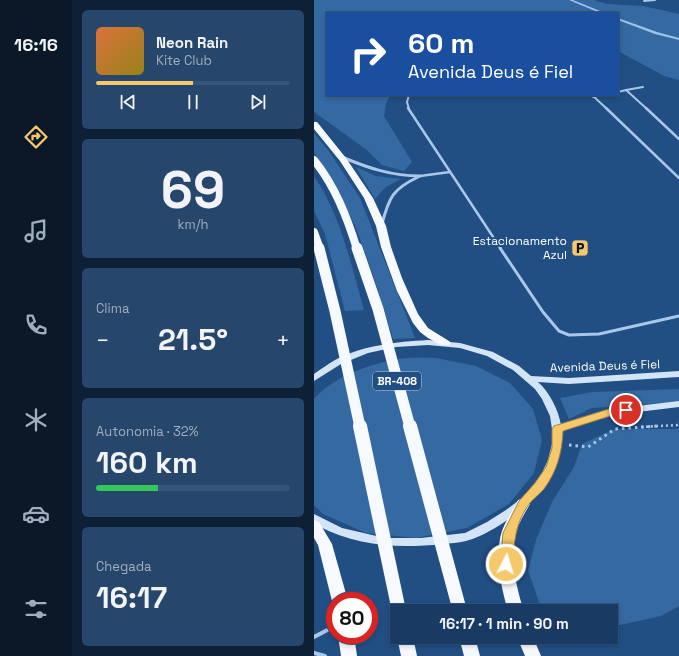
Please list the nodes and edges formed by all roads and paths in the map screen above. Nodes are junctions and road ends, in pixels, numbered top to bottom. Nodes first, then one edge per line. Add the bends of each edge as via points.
1 (655, 0) edge
2 (644, 1) dead end
3 (643, 87) dead end
4 (626, 90) junction
5 (619, 92) edge
6 (408, 96) edge
7 (592, 96) edge
8 (314, 124) edge
9 (679, 140) edge
10 (340, 156) junction
11 (314, 160) edge
12 (450, 172) junction
13 (420, 176) junction
14 (679, 178) edge
15 (381, 227) junction
16 (314, 232) edge
17 (679, 316) edge
18 (445, 343) junction
19 (679, 374) edge
20 (314, 378) edge
21 (532, 379) junction
22 (679, 404) edge
23 (679, 425) edge
24 (558, 429) junction
25 (557, 443) junction
26 (523, 504) junction
27 (314, 518) edge
28 (314, 526) edge
29 (338, 592) edge
30 (398, 604) edge
31 (458, 604) edge
32 (514, 604) edge
33 (326, 631) edge
34 (314, 637) edge
35 (347, 644) edge
36 (406, 644) edge
37 (469, 644) edge
38 (528, 644) edge
39 (314, 653) edge
40 (325, 656) edge
41 (349, 656) edge
42 (409, 656) edge
43 (472, 656) edge
44 (533, 656) edge

1 - 2 lane
3 - 4 lane
4 - 5 lane
4 - 9 lane
6 - 12 lane via 406,100 410,110
7 - 14 lane
8 - 10 highway
10 - 13 street via 388,175
10 - 15 highway via 357,179
11 - 31 highway, BR-408, bridge via 325,174 347,218 378,309
12 - 13 lane
12 - 17 lane via 558,331 578,336 597,334
13 - 15 street via 394,191 386,205
15 - 18 highway via 396,277 413,313 424,329
16 - 30 highway, bridge via 335,311
18 - 20 main road via 402,343 361,352 324,370
18 - 21 main road via 478,349 507,362
19 - 21 main road, Avenida Deus é Fiel via 569,381
21 - 24 main road via 553,411
22 - 24 main road via 612,412
23 - 25 path via 615,429 588,447
24 - 25 main road
25 - 26 main road via 551,468
26 - 27 main road via 467,536 437,541 386,542 324,526
26 - 32 highway via 509,533 506,564
28 - 29 highway via 325,544
33 - 34 lane
35 - 41 highway
36 - 42 highway
37 - 43 highway
38 - 44 highway
39 - 40 lane

